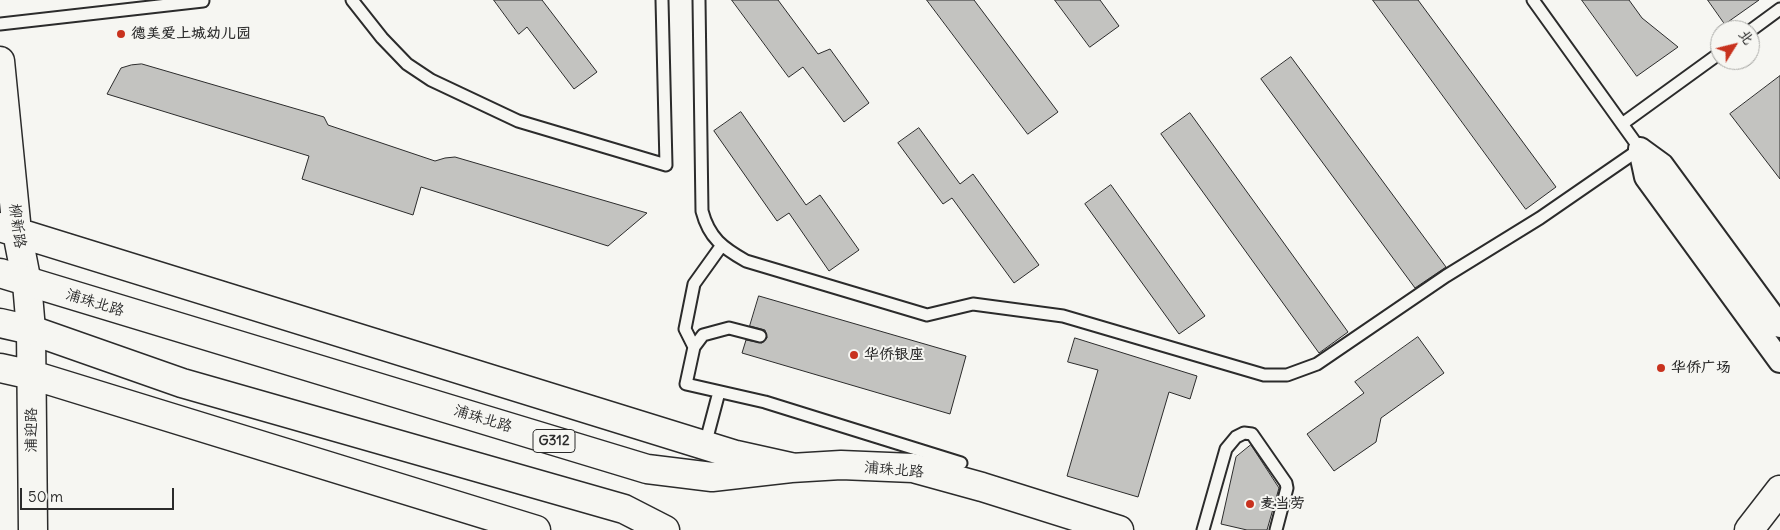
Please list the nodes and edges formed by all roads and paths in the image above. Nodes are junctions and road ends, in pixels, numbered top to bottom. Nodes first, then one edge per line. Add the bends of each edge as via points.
1 (352, 0) edge
2 (662, 0) edge
3 (699, 0) edge
4 (1533, 0) edge
5 (203, 2) dead end
6 (1780, 9) edge
7 (0, 24) edge
8 (1760, 24) edge
9 (1710, 60) edge
10 (0, 61) edge
11 (1622, 124) junction
12 (1640, 149) junction
13 (8, 230) edge
14 (722, 245) junction
15 (0, 273) edge
16 (28, 283) junction
17 (0, 323) edge
18 (1780, 326) edge
19 (31, 330) junction
20 (760, 336) dead end
21 (694, 347) junction
22 (1780, 361) edge
23 (0, 368) edge
24 (32, 375) junction
25 (720, 392) junction
26 (705, 445) junction
27 (961, 462) dead end
28 (791, 468) junction
29 (1780, 490) edge
30 (33, 530) edge
31 (536, 530) edge
32 (665, 530) edge
33 (1119, 530) edge
34 (1204, 530) edge
35 (1276, 530) edge
36 (1749, 530) edge

1 - 2 lane via 407,64 438,84 518,121 666,165
3 - 14 lane via 702,211 705,223
4 - 11 lane
5 - 7 lane
6 - 8 lane
9 - 11 lane
10 - 13 main road, 柳新路
11 - 12 lane
12 - 14 lane via 1317,364 1287,375 1264,375 1063,316 973,304 927,315 746,262
12 - 18 street via 1662,164
12 - 22 street via 1646,176
13 - 16 main road, 柳新路
13 - 26 main road
14 - 21 lane via 694,284 685,329
15 - 16 main road, 浦珠北路 / G312
16 - 19 main road, 柳新路
16 - 28 main road, 浦珠北路 / G312 via 647,468 712,477
17 - 19 main road
19 - 24 main road, 浦迎路
19 - 32 main road via 182,383 624,509
20 - 21 lane via 730,328 703,335
21 - 25 lane via 686,384
23 - 24 main road
24 - 30 main road, 浦迎路
24 - 31 main road
25 - 26 lane
25 - 27 lane via 765,402
26 - 28 main road
28 - 33 main road, 浦珠北路 / G312 via 914,468
29 - 36 main road
34 - 35 lane via 1226,449 1244,433 1252,434 1286,483

